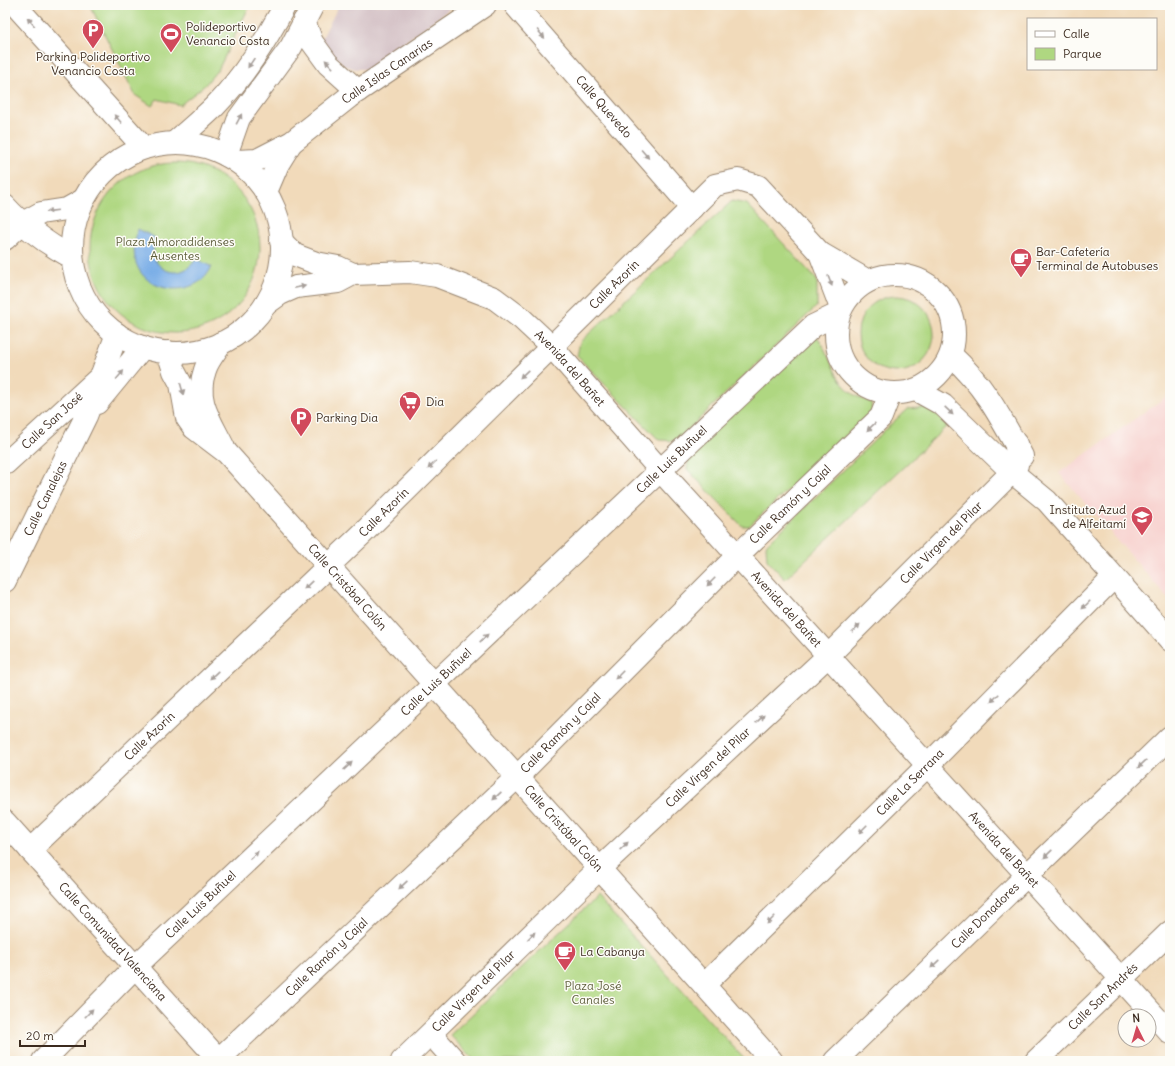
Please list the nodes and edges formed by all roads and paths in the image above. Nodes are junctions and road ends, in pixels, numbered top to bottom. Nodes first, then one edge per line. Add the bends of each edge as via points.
1 (16, 5) edge
2 (285, 5) edge
3 (485, 5) edge
4 (515, 5) edge
5 (309, 13) edge
6 (358, 91) junction
7 (292, 142) junction
8 (174, 143) junction
9 (144, 148) junction
10 (231, 158) junction
11 (266, 192) junction
12 (83, 200) junction
13 (5, 206) edge
14 (692, 208) junction
15 (21, 224) junction
16 (5, 239) edge
17 (281, 241) junction
18 (820, 254) junction
19 (72, 256) junction
20 (353, 274) junction
21 (868, 281) junction
22 (266, 304) junction
23 (840, 311) junction
24 (117, 334) junction
25 (221, 343) junction
26 (143, 347) junction
27 (552, 347) junction
28 (168, 352) junction
29 (951, 355) junction
30 (100, 377) junction
31 (916, 390) junction
32 (890, 394) junction
33 (86, 416) junction
34 (1016, 444) junction
35 (227, 453) junction
36 (5, 464) edge
37 (660, 470) junction
38 (1012, 472) junction
39 (1047, 501) junction
40 (738, 555) junction
41 (328, 566) junction
42 (1114, 578) junction
43 (5, 581) edge
44 (1170, 640) edge
45 (829, 655) junction
46 (435, 685) junction
47 (1170, 737) edge
48 (928, 765) junction
49 (517, 777) junction
50 (5, 822) edge
51 (30, 850) junction
52 (599, 869) junction
53 (1027, 875) junction
54 (1170, 932) edge
55 (136, 966) junction
56 (1122, 980) junction
57 (704, 985) junction
58 (1170, 1033) edge
59 (431, 1034) junction
60 (219, 1060) edge
61 (42, 1061) edge
62 (402, 1061) edge
63 (455, 1061) edge
64 (772, 1061) edge
65 (835, 1061) edge
66 (1036, 1061) edge

9 -> 1 street
2 -> 8 street via 248,68 214,107
3 - 6 street, Calle Islas Canarias
4 -> 14 street, Calle Quevedo
6 -> 5 street via 328,64 312,42
10 -> 5 street via 239,118 291,47
6 - 7 street, Calle Islas Canarias
7 - 10 street, Calle Islas Canarias via 257,160
7 - 11 street, Calle Islas Canarias via 278,164
8 - 9 street
8 - 10 street via 201,146
9 - 12 street via 125,156 108,168
10 - 11 street
11 - 17 street via 279,224
12 -> 15 street via 67,209 41,213
12 - 19 street via 73,228
13 - 15 street
14 - 18 street, Calle Azorín via 715,185 738,180 758,186
14 - 27 street, Calle Azorín
15 - 16 street
15 - 19 street via 52,246
17 - 20 street, Avenida del Bañet via 295,255
17 - 22 street via 277,277
18 - 21 street
18 -> 23 street
19 - 24 street via 79,287 94,313
22 -> 20 street, Avenida del Bañet via 296,287 338,282
20 - 27 street, Avenida del Bañet via 410,272 437,276 494,298 522,319
21 - 23 street via 852,293
21 - 29 street via 887,275 908,276 926,284 942,297 951,315 955,335
22 - 25 street via 246,326
23 - 32 street via 835,332 837,350 844,367 872,390
23 - 37 street, Calle Luis Buñuel via 813,326
24 - 26 street
24 - 30 street, Calle Canalejas
25 - 28 street via 195,351
25 - 35 street, Calle Cristóbal Colón via 205,369 201,389 203,408
26 - 28 street
33 -> 26 street, Calle Canalejas
27 - 37 street, Avenida del Bañet
27 -> 41 street, Calle Azorín
28 -> 35 street, Calle Cristóbal Colón via 181,384 187,418 194,428
29 - 31 street via 937,376
29 - 34 street via 970,372
30 - 33 street, Calle Canalejas
30 - 36 street, Calle San José
31 - 32 street
31 -> 38 street via 943,406
32 -> 40 street, Calle Ramón y Cajal via 881,417
33 - 43 street, Calle Canalejas
34 - 38 street via 1017,465
34 - 39 street
35 - 41 street, Calle Cristóbal Colón
37 - 40 street, Avenida del Bañet
46 -> 37 street, Calle Luis Buñuel
38 - 39 street
45 -> 38 street, Calle Virgen del Pilar
39 - 42 street
40 - 45 street, Avenida del Bañet
40 -> 49 street, Calle Ramón y Cajal
41 - 46 street, Calle Cristóbal Colón
41 -> 51 street, Calle Azorín
42 - 44 street
42 -> 48 street, Calle La Serrana
45 - 48 street, Avenida del Bañet
52 -> 45 street, Calle Virgen del Pilar
46 - 49 street, Calle Cristóbal Colón
55 -> 46 street, Calle Luis Buñuel
47 -> 53 street, Calle Donadores
48 - 53 street, Avenida del Bañet
48 -> 57 street, Calle La Serrana
49 - 52 street, Calle Cristóbal Colón
49 -> 60 street, Calle Ramón y Cajal
50 - 51 street, Calle Comunidad Valenciana
51 - 55 street, Calle Comunidad Valenciana
52 - 57 street, Calle Cristóbal Colón
59 -> 52 street, Calle Virgen del Pilar
53 - 56 street, Avenida del Bañet
53 -> 65 street, Calle Donadores
54 - 56 street, Calle San Andrés
55 - 60 street, Calle Comunidad Valenciana
61 -> 55 street, Calle Luis Buñuel
56 - 58 street, Avenida del Bañet
56 - 66 street, Calle San Andrés
57 - 64 street, Calle Cristóbal Colón
59 - 62 street, Calle Virgen del Pilar
59 - 63 street

